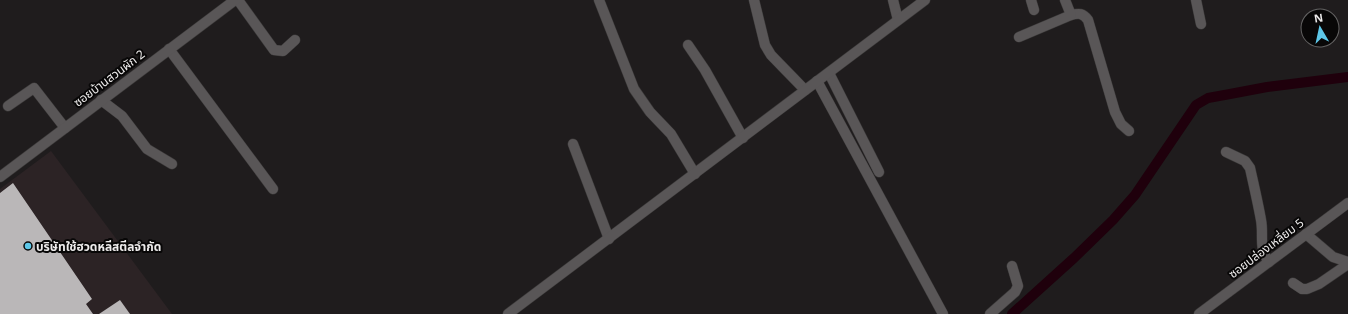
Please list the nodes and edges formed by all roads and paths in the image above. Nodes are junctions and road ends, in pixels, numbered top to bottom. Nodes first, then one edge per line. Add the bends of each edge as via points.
1 (234, 0) edge
2 (238, 0) edge
3 (599, 0) edge
4 (754, 0) edge
5 (893, 0) edge
6 (925, 0) edge
7 (1031, 0) edge
8 (1065, 0) edge
9 (1196, 0) edge
10 (1034, 10) dead end
11 (1071, 15) junction
12 (898, 20) junction
13 (1201, 24) dead end
14 (1019, 37) dead end
15 (295, 40) dead end
16 (688, 45) dead end
17 (169, 49) junction
18 (829, 73) junction
19 (817, 82) junction
20 (805, 90) junction
21 (102, 100) junction
22 (8, 106) dead end
23 (65, 128) junction
24 (1129, 130) dead end
25 (743, 138) junction
26 (574, 144) dead end
27 (1226, 152) dead end
28 (172, 164) dead end
29 (879, 172) dead end
30 (694, 174) junction
31 (0, 177) edge
32 (273, 189) dead end
33 (1348, 203) edge
34 (1306, 234) junction
35 (610, 238) junction
36 (1269, 262) junction
37 (1348, 263) edge
38 (1012, 266) dead end
39 (1293, 282) dead end
40 (508, 314) edge
41 (944, 314) edge
42 (990, 314) edge
43 (1199, 314) edge

1 - 17 street, ซอยบ้านสวนผัก 2
2 - 15 street via 274,50 283,51
3 - 30 street via 634,89 650,112 671,134
4 - 20 street via 765,45 771,55
5 - 12 street
6 - 12 street
7 - 10 street
8 - 11 street
9 - 13 street
11 - 14 street
11 - 24 street via 1080,13 1088,20 1115,112 1121,124
12 - 18 street
16 - 25 street
17 - 21 street, ซอยบ้านสวนผัก 2
17 - 32 street
18 - 19 street
18 - 29 street
19 - 20 street
19 - 41 street
20 - 25 street
21 - 23 street, ซอยบ้านสวนผัก 2
21 - 28 street via 122,116 147,149
22 - 23 street via 34,88
23 - 31 street, ซอยบ้านสวนผัก 2
25 - 30 street
26 - 35 street
27 - 36 street via 1245,162 1250,168 1261,221 1264,255
30 - 35 street
33 - 34 street, ซอยปล่องเหลี่ยม 5
34 - 36 street, ซอยปล่องเหลี่ยม 5
34 - 37 street via 1333,257
35 - 40 street
36 - 43 street, ซอยปล่องเหลี่ยม 5
37 - 39 street via 1311,288 1302,289
38 - 42 street via 1018,286 1016,292

